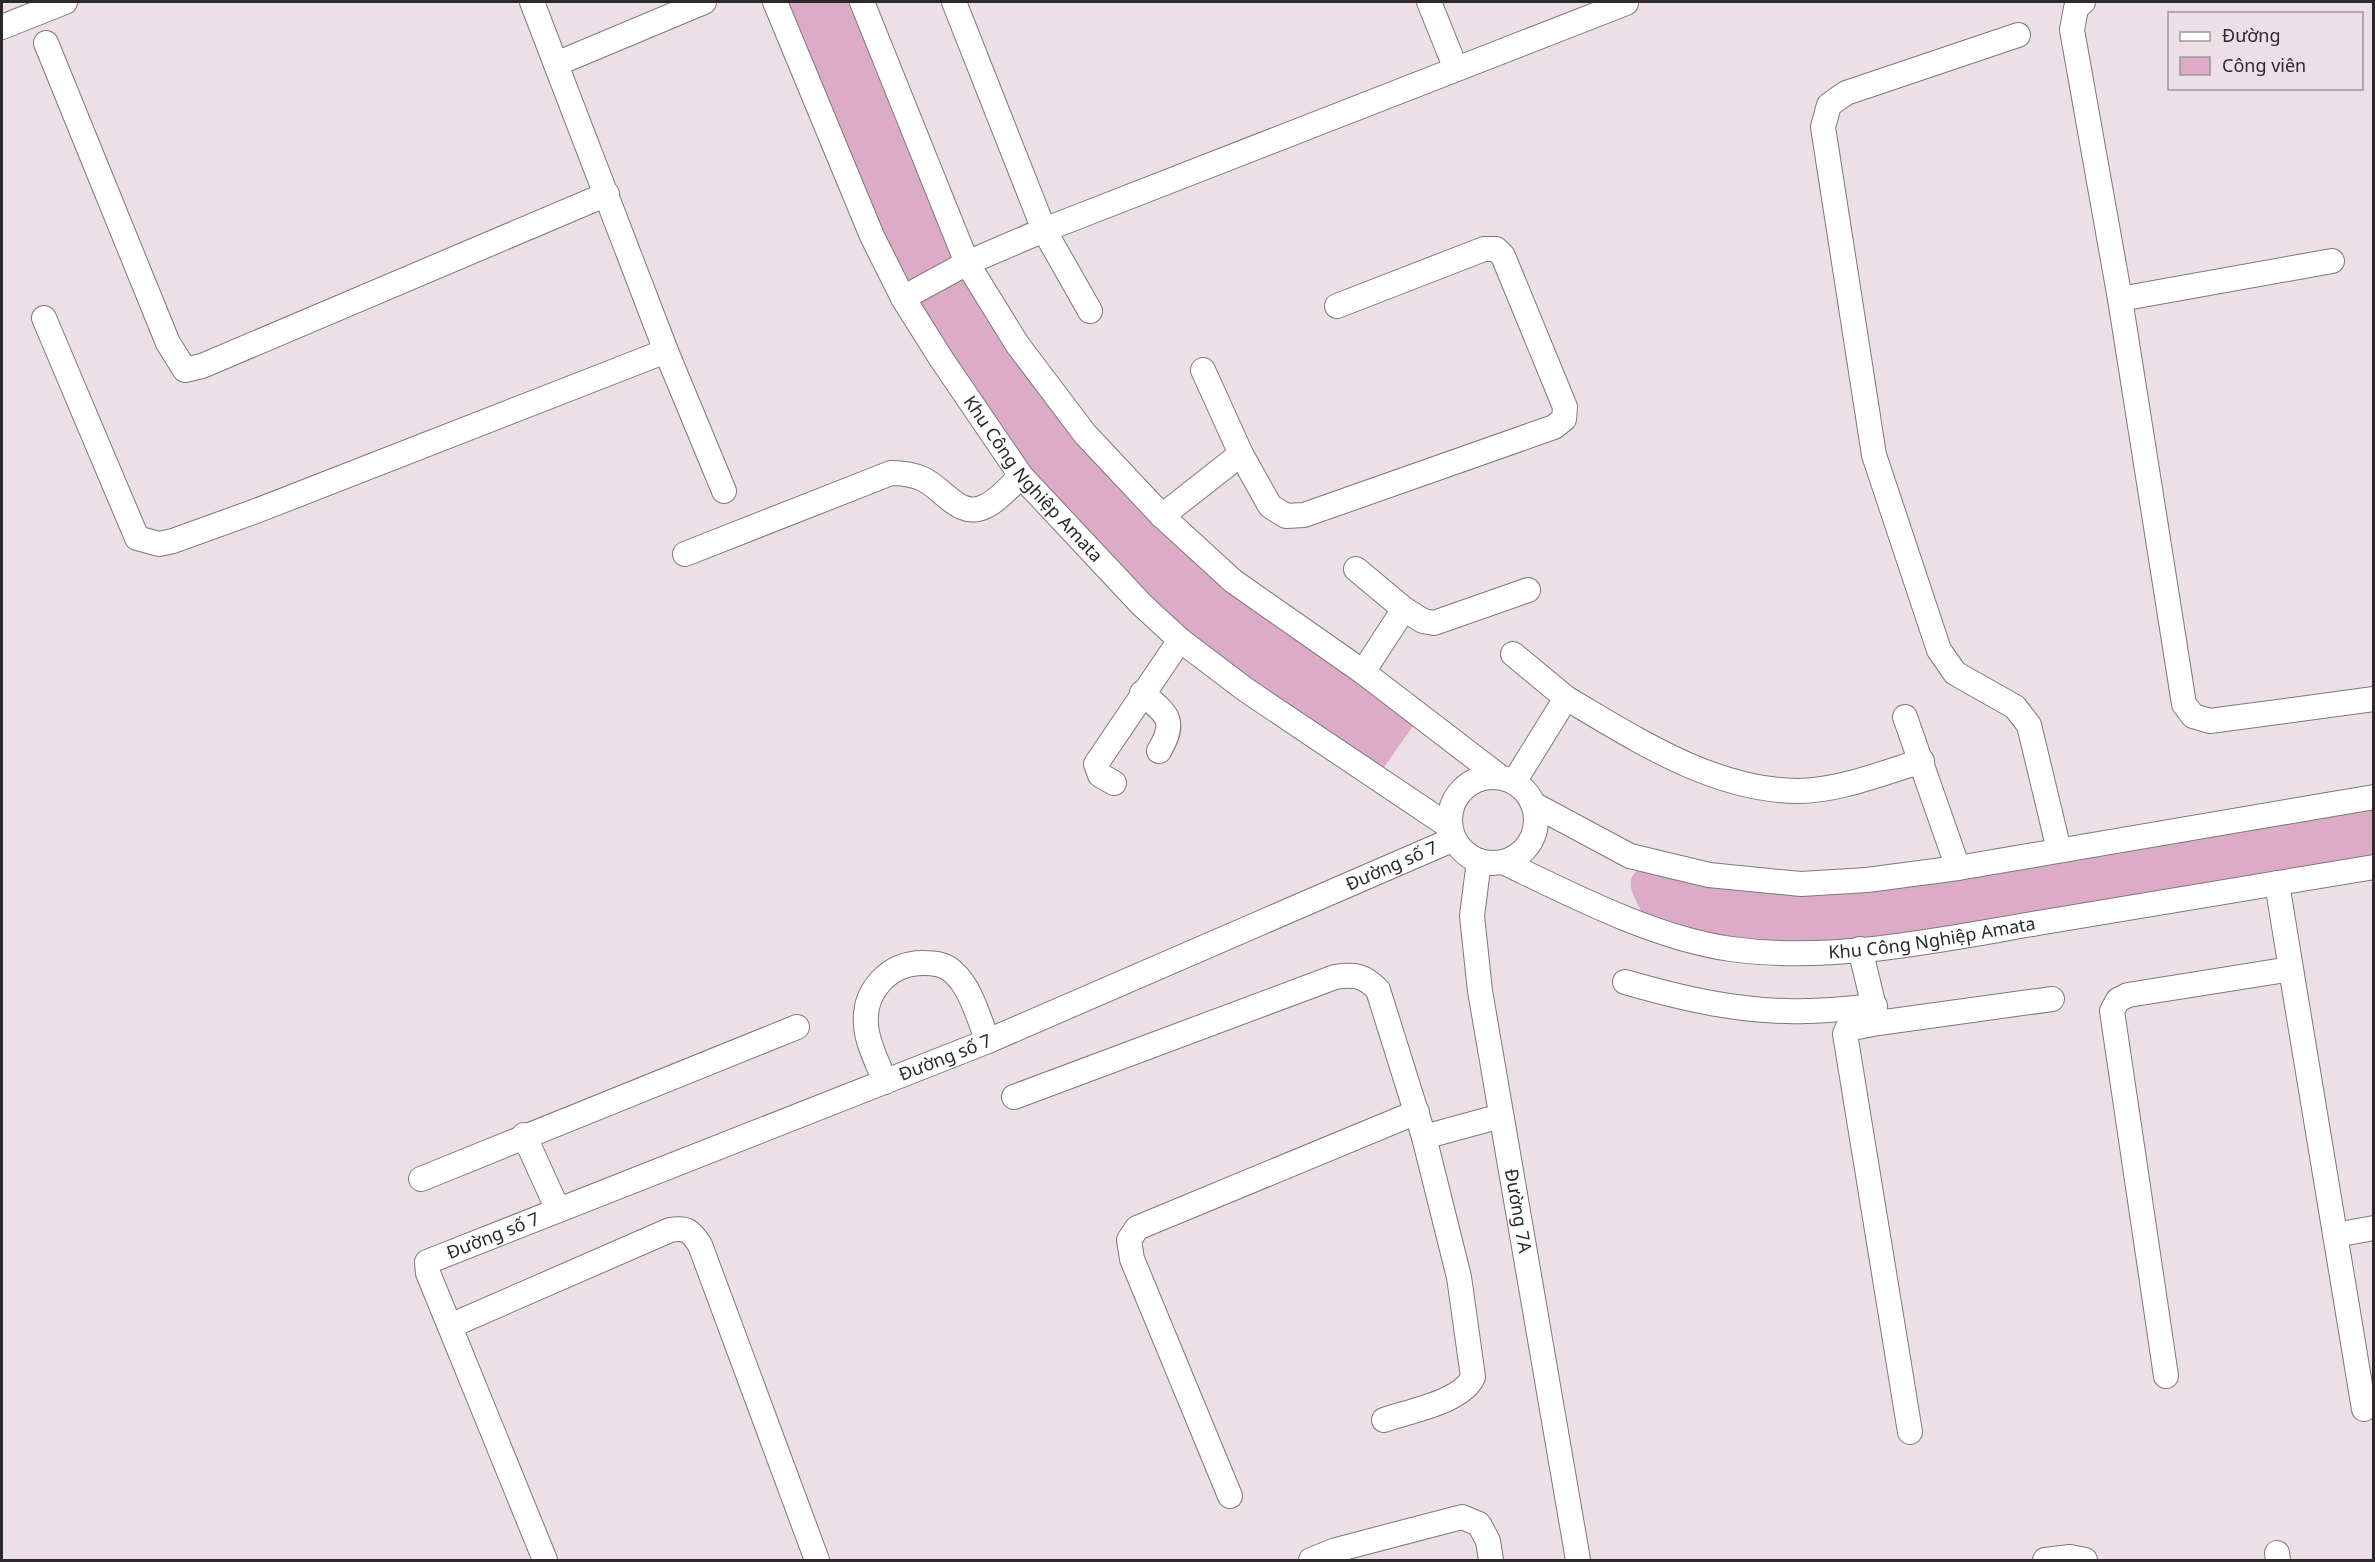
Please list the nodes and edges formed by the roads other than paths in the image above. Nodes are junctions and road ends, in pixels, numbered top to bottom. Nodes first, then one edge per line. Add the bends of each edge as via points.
1 (65, 2) edge
2 (532, 2) edge
3 (704, 2) edge
4 (775, 2) edge
5 (862, 2) edge
6 (954, 2) edge
7 (1429, 2) edge
8 (2083, 2) edge
9 (1626, 3) edge
10 (2, 27) edge
11 (2018, 34) dead end
12 (46, 42) dead end
13 (556, 64) junction
14 (1456, 69) junction
15 (607, 194) junction
16 (1044, 230) junction
17 (2332, 261) dead end
18 (967, 263) junction
19 (903, 298) junction
20 (2120, 299) junction
21 (1337, 306) dead end
22 (1090, 311) dead end
23 (44, 318) dead end
24 (666, 351) junction
25 (1203, 370) dead end
26 (1241, 453) junction
27 (1021, 476) junction
28 (724, 490) dead end
29 (1162, 516) junction
30 (685, 554) dead end
31 (1356, 569) dead end
32 (1528, 590) dead end
33 (1404, 609) junction
34 (1180, 640) junction
35 (1513, 654) dead end
36 (1363, 672) junction
37 (1142, 693) junction
38 (1566, 698) junction
39 (2373, 699) edge
40 (1905, 717) dead end
41 (1159, 751) dead end
42 (1922, 761) junction
43 (1507, 779) junction
44 (1114, 783) dead end
45 (2373, 797) edge
46 (1533, 804) junction
47 (1452, 833) junction
48 (2059, 850) junction
49 (1479, 861) junction
50 (1503, 862) junction
51 (2373, 867) edge
52 (1958, 868) junction
53 (2277, 883) junction
54 (1860, 949) junction
55 (2291, 969) junction
56 (1625, 982) dead end
57 (2052, 999) dead end
58 (1876, 1015) junction
59 (797, 1027) dead end
60 (988, 1041) junction
61 (885, 1082) junction
62 (1014, 1097) dead end
63 (1417, 1112) junction
64 (1501, 1116) junction
65 (524, 1135) junction
66 (1424, 1137) junction
67 (421, 1179) dead end
68 (558, 1210) junction
69 (2373, 1228) edge
70 (2335, 1235) junction
71 (450, 1326) junction
72 (2166, 1376) dead end
73 (2364, 1409) dead end
74 (1384, 1420) dead end
75 (1910, 1431) dead end
76 (1230, 1496) dead end
77 (545, 1560) edge
78 (817, 1560) edge
79 (1311, 1560) edge
80 (1491, 1560) edge
81 (1578, 1560) edge
82 (2045, 1560) edge
83 (2085, 1560) edge

1 - 10 street
2 - 13 street
3 - 13 street
4 - 19 street, Khu Công Nghiệp Amata via 872,236
5 - 18 street
6 - 16 street
7 - 14 street
8 - 20 street via 2076,8 2072,30
9 - 14 street
11 - 48 street via 1846,93 1829,105 1823,127 1874,456 1939,650 1955,673 2015,707 2029,725
12 - 15 street via 168,343 185,370
13 - 15 street
14 - 16 street
15 - 24 street
16 - 18 street
16 - 22 street
17 - 20 street
18 - 19 street
18 - 29 street via 1017,344 1085,434
19 - 27 street, Khu Công Nghiệp Amata
20 - 39 street via 2184,704 2193,716 2210,720
21 - 26 street via 1484,249 1496,249 1503,256 1565,406 1564,419 1554,427 1304,515 1286,516 1270,506
23 - 24 street via 137,538 159,544 256,511
24 - 28 street
25 - 26 street
26 - 29 street
27 - 30 street via 988,506 975,511 959,507 925,480 907,473 891,473
27 - 34 street, Khu Công Nghiệp Amata
29 - 36 street via 1233,581
31 - 33 street
32 - 33 street via 1434,622 1423,621
33 - 36 street
34 - 37 street
34 - 47 street, Khu Công Nghiệp Amata
35 - 38 street
36 - 43 street
37 - 41 street via 1166,714 1170,723 1169,734
37 - 44 street via 1096,764 1100,775
38 - 42 street via 1635,739 1721,779 1758,786 1797,791 1830,788
38 - 43 street
40 - 42 street
42 - 52 street
43 - 46 street via 1526,792
43 - 47 street via 1482,777 1464,788 1455,800
45 - 48 street
46 - 50 street via 1536,818 1529,843 1515,857
46 - 52 street via 1630,856 1709,875 1801,884
47 - 49 street via 1460,847
47 - 60 street, Đường số 7
48 - 52 street
49 - 50 street
49 - 64 street, Đường 7A via 1472,916 1479,991
50 - 54 street, Khu Công Nghiệp Amata via 1609,912 1730,949 1791,953
51 - 53 street, Khu Công Nghiệp Amata
53 - 54 street, Khu Công Nghiệp Amata via 1988,932
53 - 55 street
54 - 58 street
55 - 70 street
55 - 72 street via 2128,995 2118,1000 2112,1011
56 - 58 street via 1723,1006
57 - 58 street
58 - 75 street via 1847,1029 1845,1034
59 - 65 street
60 - 61 street, Đường số 7
60 - 61 street via 954,972 938,963 913,963 892,971 877,984 868,1004 866,1027
61 - 68 street, Đường số 7
62 - 63 street via 1335,977 1353,974 1368,979 1378,990
63 - 66 street
63 - 76 street via 1137,1228 1129,1240 1132,1259
64 - 66 street
64 - 81 street, Đường 7A
65 - 67 street
65 - 68 street
66 - 74 street via 1459,1277 1473,1377 1468,1388 1455,1396
68 - 71 street, Đường số 7 via 427,1262
69 - 70 street
70 - 73 street
71 - 77 street
71 - 78 street via 670,1230 691,1231 700,1245
79 - 80 street via 1462,1516 1479,1524 1488,1541
82 - 83 street

